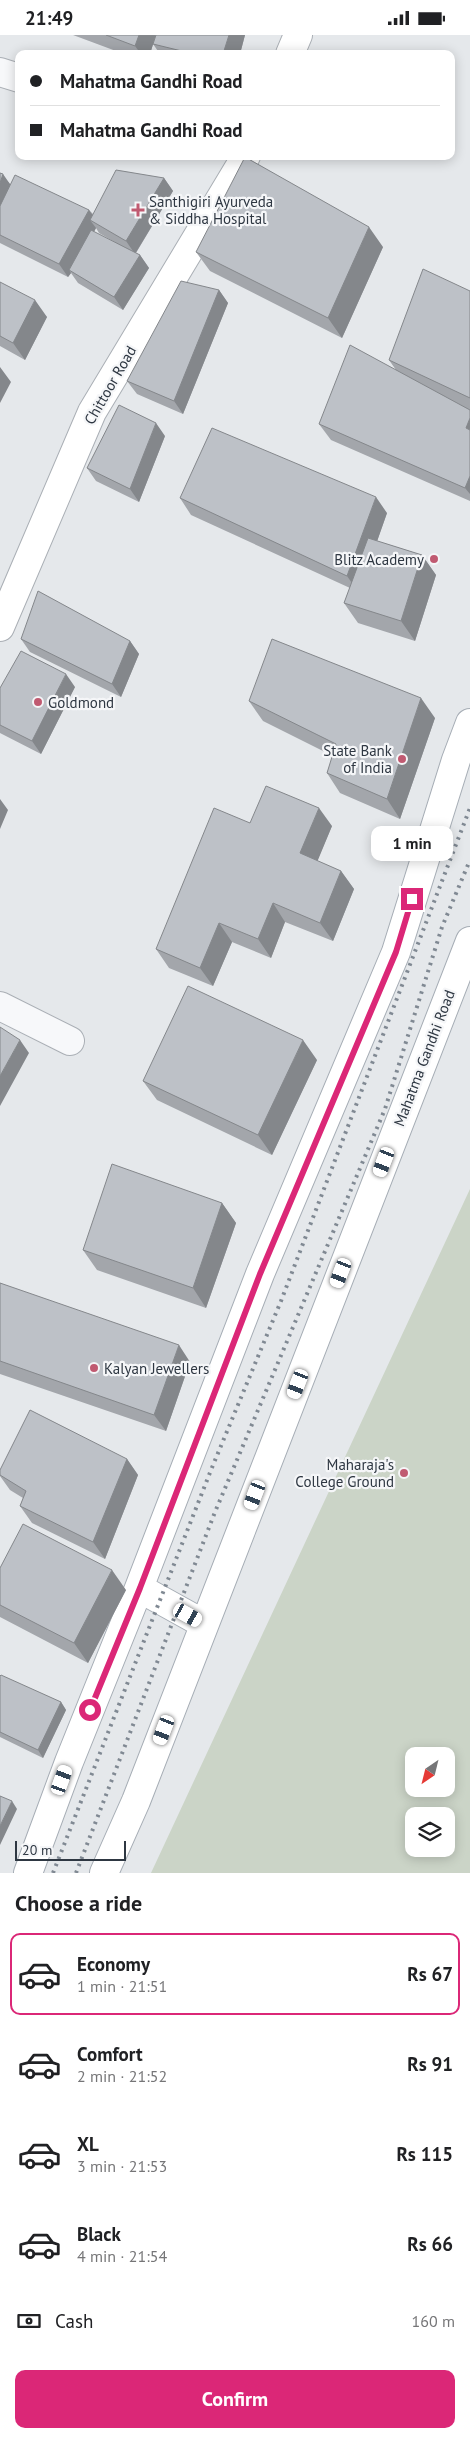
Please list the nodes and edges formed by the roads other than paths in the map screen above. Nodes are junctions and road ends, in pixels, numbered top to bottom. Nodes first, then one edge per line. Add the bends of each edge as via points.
1 (298, 35) edge
2 (292, 50) edge
3 (0, 73) edge
4 (15, 77) edge
5 (244, 160) edge
6 (0, 627) edge
7 (470, 723) edge
8 (470, 941) edge
9 (0, 1006) edge
10 (70, 1041) dead end
11 (140, 1588) junction
12 (204, 1624) junction
13 (28, 1873) edge
14 (104, 1873) edge

1 - 2 main road
3 - 4 street
5 - 6 main road, Chittoor Road via 92,412
7 - 11 main road via 396,952 260,1274
8 - 12 main road, Mahatma Gandhi Road
9 - 10 street
11 - 12 main road
11 - 13 main road
12 - 14 main road, Mahatma Gandhi Road via 136,1801

